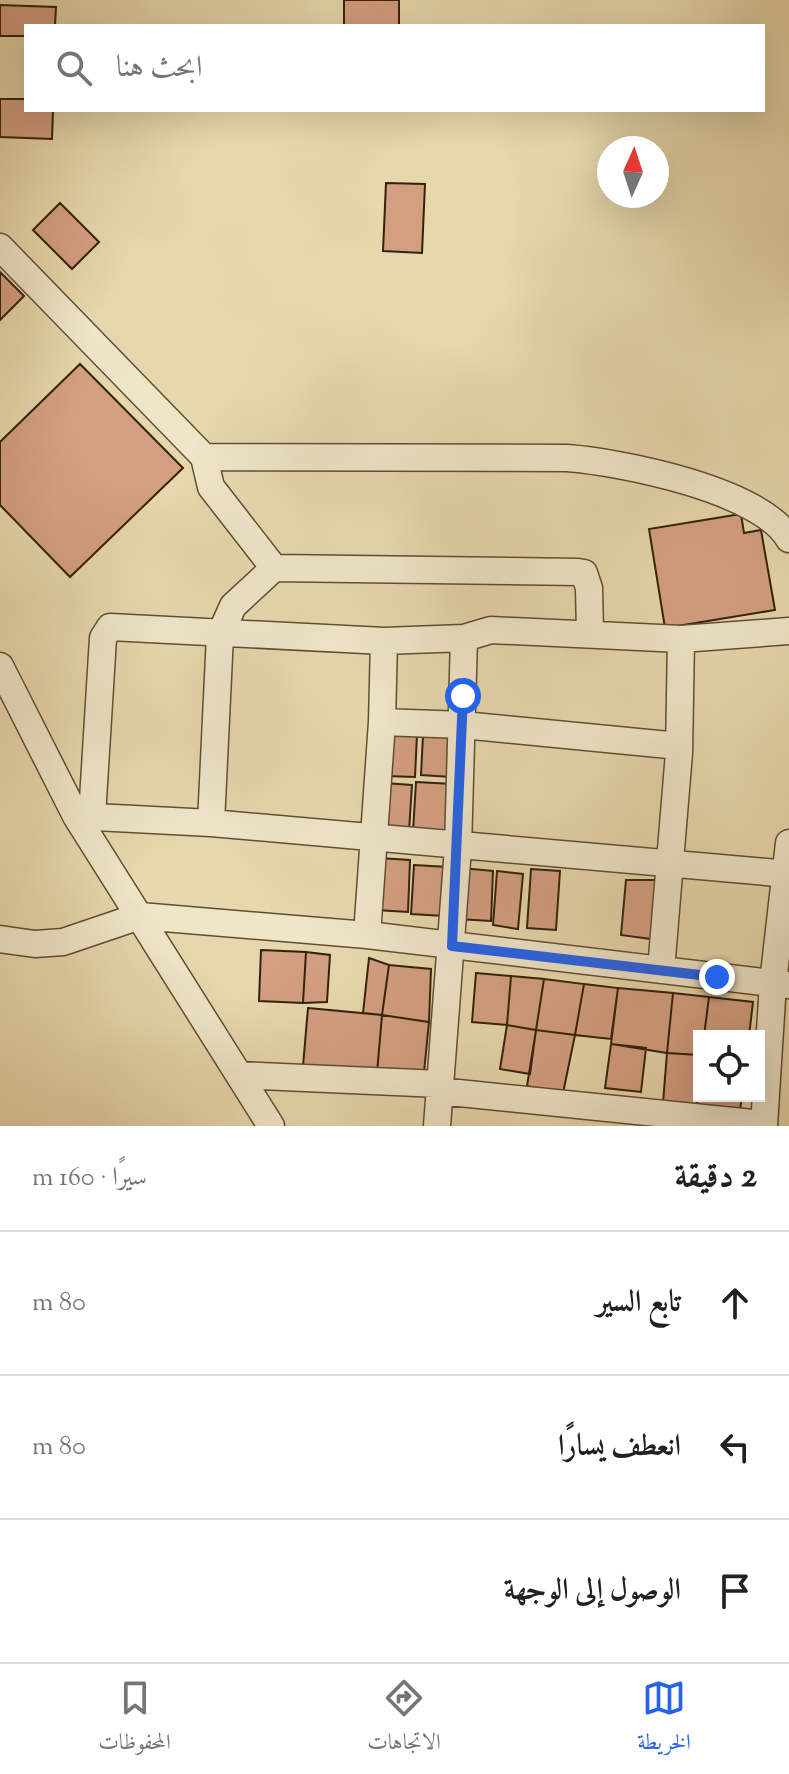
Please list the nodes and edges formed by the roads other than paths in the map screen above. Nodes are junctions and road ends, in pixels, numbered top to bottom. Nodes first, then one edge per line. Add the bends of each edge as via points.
1 (0, 247) edge
2 (204, 457) junction
3 (789, 539) edge
4 (274, 568) junction
5 (789, 631) edge
6 (590, 632) junction
7 (220, 635) junction
8 (464, 638) junction
9 (681, 639) junction
10 (384, 641) junction
11 (0, 666) edge
12 (382, 722) junction
13 (463, 725) junction
14 (679, 746) junction
15 (84, 816) junction
16 (211, 823) junction
17 (374, 839) junction
18 (789, 843) edge
19 (458, 848) junction
20 (670, 866) junction
21 (788, 874) edge
22 (140, 916) junction
23 (367, 935) junction
24 (0, 939) edge
25 (452, 946) junction
26 (661, 970) junction
27 (781, 984) edge
28 (239, 1075) junction
29 (440, 1087) junction
30 (764, 1125) edge
31 (271, 1126) edge
32 (437, 1126) edge

1 - 2 street
2 - 3 street via 613,461 740,501 764,512
2 - 4 street via 211,487
4 - 6 street via 578,572 587,578
4 - 7 street via 233,606
5 - 9 street
6 - 8 street via 491,630
6 - 9 street
7 - 10 street
7 - 15 street via 110,627 105,631
7 - 16 street
8 - 10 street
8 - 13 street
9 - 14 street
10 - 12 street
11 - 15 street
12 - 13 street
12 - 17 street
13 - 14 street
13 - 19 street
14 - 20 street
15 - 16 street
15 - 22 street
16 - 17 street
17 - 19 street
17 - 23 street
18 - 21 street
19 - 20 street
19 - 25 street
20 - 21 street
20 - 26 street
21 - 27 street
22 - 23 street
22 - 24 street via 63,942
22 - 28 street
23 - 25 street
25 - 26 street
25 - 29 street
26 - 27 street
27 - 30 street
28 - 29 street
28 - 31 street
29 - 30 street
29 - 32 street

